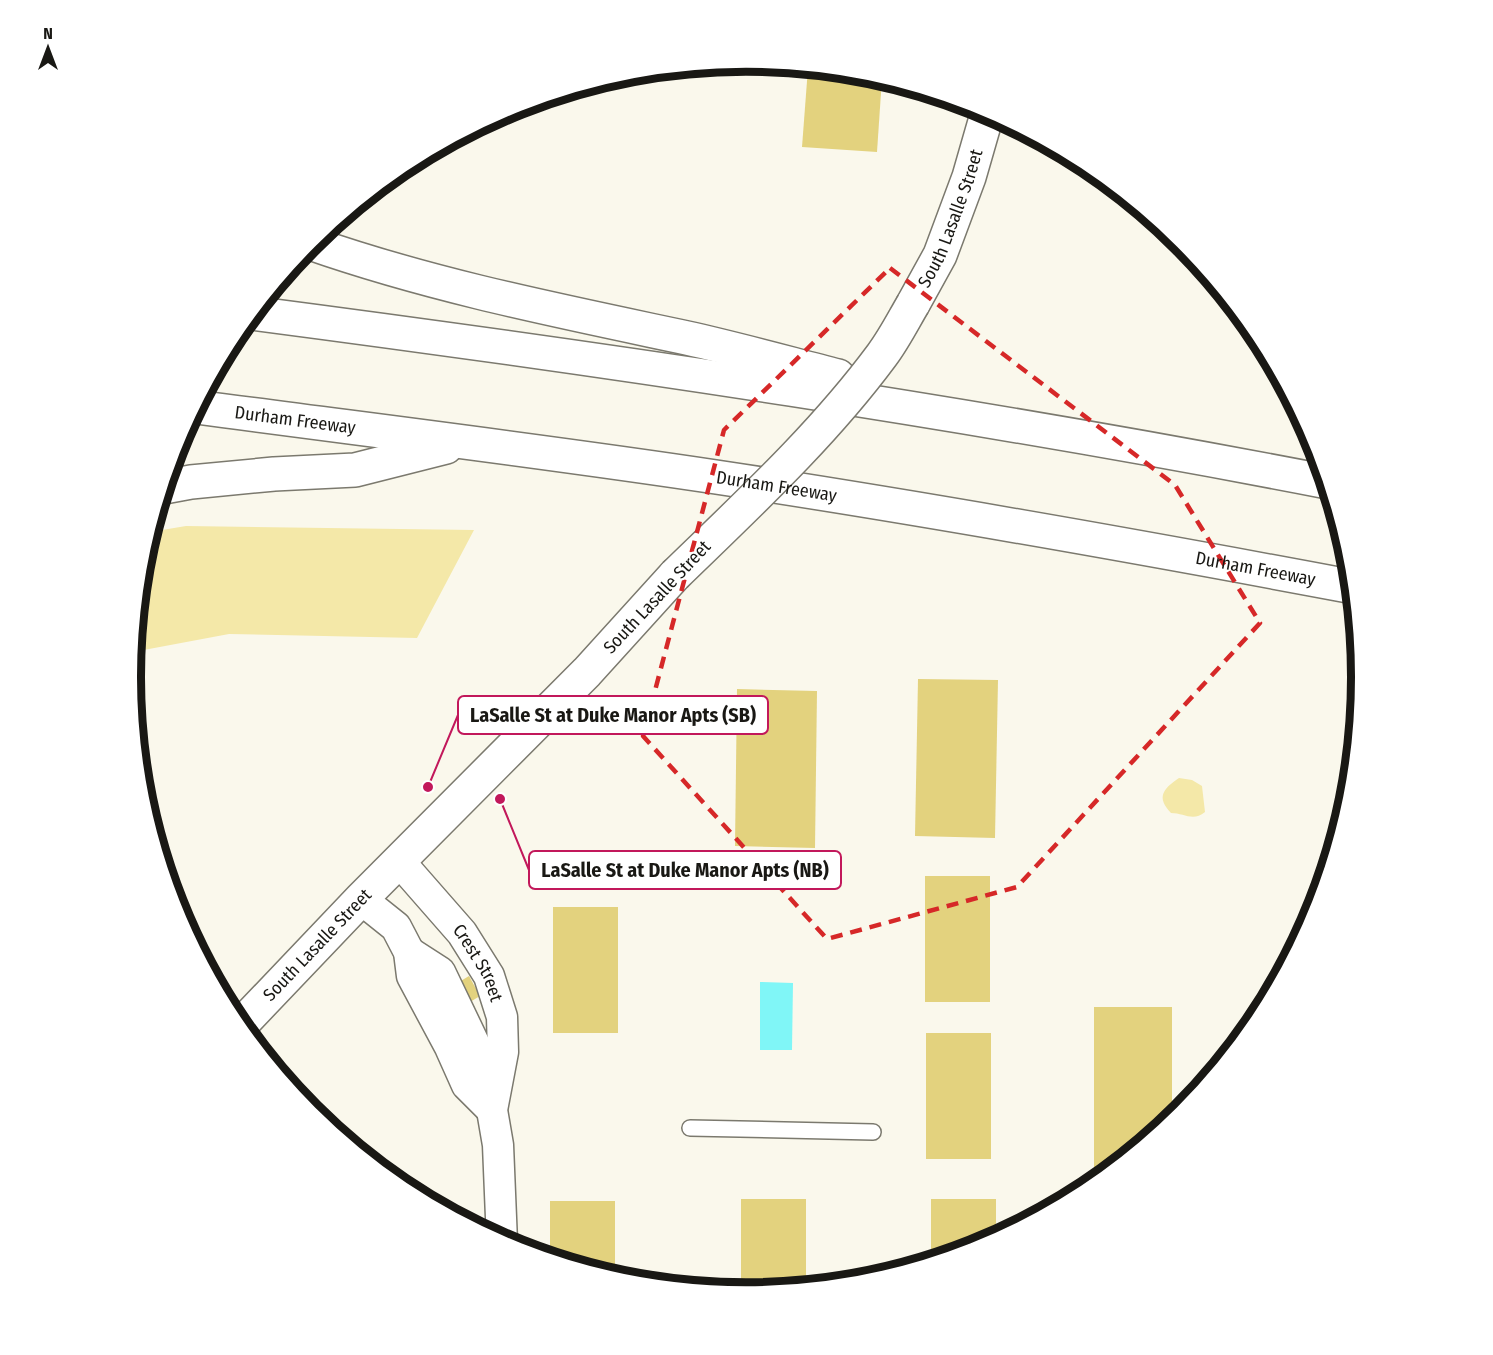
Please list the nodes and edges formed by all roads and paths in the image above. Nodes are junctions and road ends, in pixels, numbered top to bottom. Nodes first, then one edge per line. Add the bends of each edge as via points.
1 (985, 121) edge
2 (321, 247) edge
3 (262, 314) edge
4 (204, 408) edge
5 (1085, 436) junction
6 (466, 442) junction
7 (1319, 480) edge
8 (172, 486) edge
9 (1345, 585) edge
10 (399, 861) junction
11 (361, 899) junction
12 (247, 1019) edge
13 (494, 1099) junction
14 (690, 1128) dead end
15 (873, 1132) dead end
16 (502, 1231) edge

1 - 10 main road, South Lasalle Street, bridge via 940,255 883,353 788,464 675,575 587,672
2 - 5 main road via 456,287
3 - 5 main road via 794,388
4 - 6 main road, Durham Freeway
5 - 7 main road
6 - 8 main road via 355,470 274,474
6 - 9 main road, Durham Freeway via 712,476 1090,537
10 - 11 main road, South Lasalle Street
10 - 13 street, Crest Street via 462,933 489,976 502,1017 503,1052
11 - 12 main road, South Lasalle Street
11 - 13 street via 396,927 409,952 412,976 467,1085
13 - 16 street, Crest Street
14 - 15 lane

